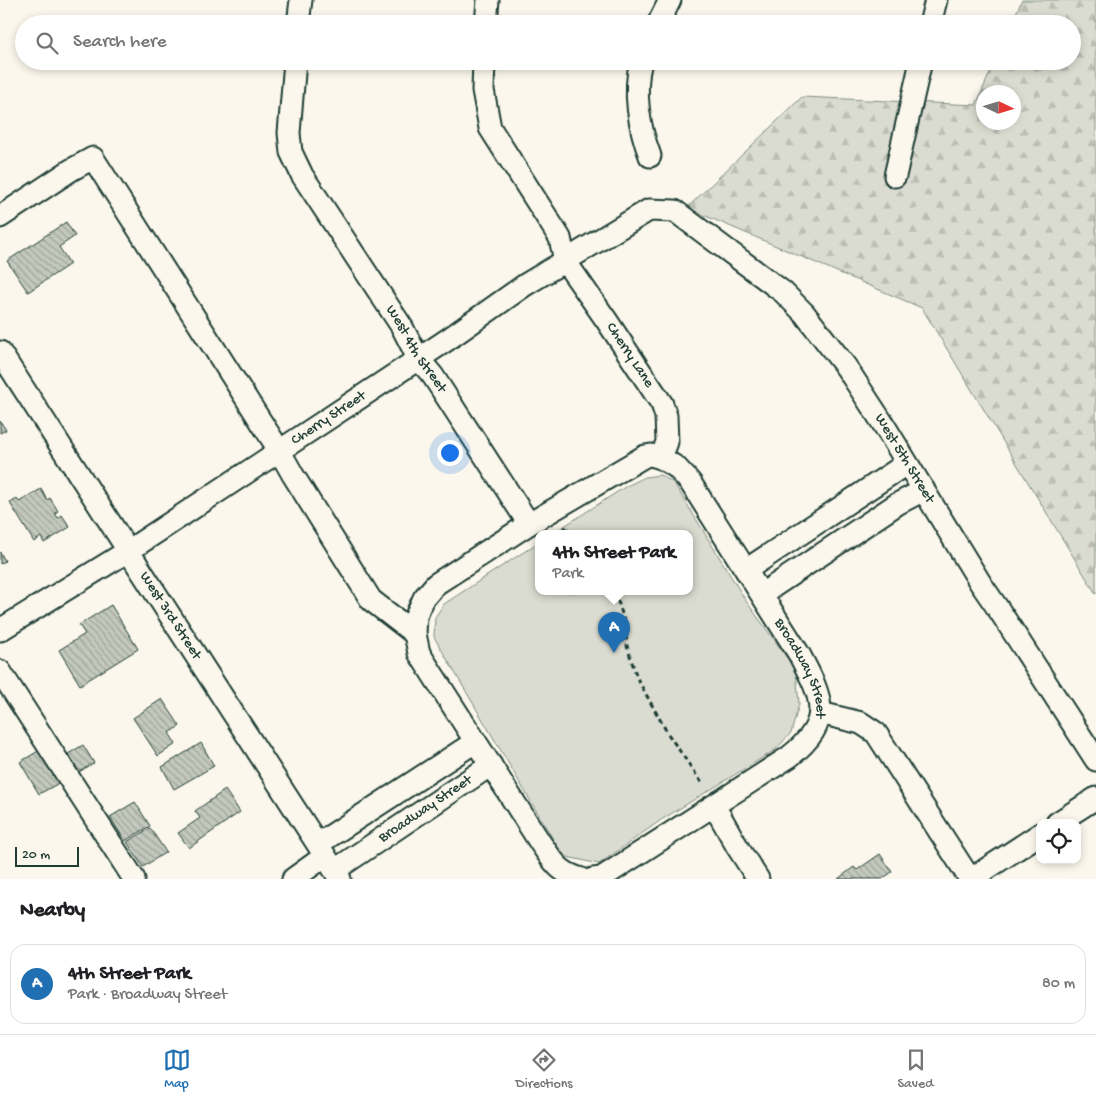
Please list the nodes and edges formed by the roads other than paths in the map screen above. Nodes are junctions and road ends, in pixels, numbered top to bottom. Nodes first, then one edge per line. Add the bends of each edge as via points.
1 (301, 0) edge
2 (488, 0) edge
3 (670, 0) edge
4 (936, 0) edge
5 (299, 15) edge
6 (487, 15) edge
7 (662, 15) edge
8 (932, 15) edge
9 (294, 70) edge
10 (484, 70) edge
11 (639, 70) edge
12 (920, 70) edge
13 (650, 156) dead end
14 (895, 176) dead end
15 (659, 210) joint
16 (0, 217) edge
17 (566, 261) junction
18 (0, 352) edge
19 (418, 358) junction
20 (279, 450) junction
21 (661, 458) junction
22 (906, 464) junction
23 (924, 490) junction
24 (529, 524) junction
25 (128, 551) junction
26 (746, 570) junction
27 (762, 594) junction
28 (0, 630) edge
29 (415, 630) junction
30 (0, 671) edge
31 (820, 713) junction
32 (475, 742) junction
33 (1096, 760) edge
34 (491, 765) junction
35 (1096, 798) edge
36 (712, 807) junction
37 (1063, 819) edge
38 (1036, 837) edge
39 (330, 862) edge
40 (574, 878) edge
41 (134, 879) edge
42 (293, 879) edge
43 (593, 879) edge
44 (758, 879) edge
45 (970, 879) edge

1 - 5 street
2 - 6 street
3 - 7 street
4 - 8 street
9 - 19 street, West 4th Street via 289,133 291,152 302,175 402,327
10 - 17 street, Cherry Lane via 483,90 490,128 560,238
11 - 13 street via 641,128
12 - 14 street
15 - 17 street, Cherry Street via 649,210
15 - 22 street, West 5th Street via 675,211 683,216 797,306 846,368
16 - 20 street via 93,158
17 - 19 street, Cherry Street
17 - 21 street, Cherry Lane via 662,404 668,442
18 - 25 street, West 3rd Street
19 - 20 street, Cherry Street
19 - 24 street, West 4th Street
20 - 25 street, Cherry Street
20 - 29 street via 371,600
21 - 24 street via 644,456
21 - 26 street via 676,467 690,482
22 - 23 street, West 5th Street
22 - 26 street
23 - 27 street
23 - 33 street, West 5th Street
24 - 29 street via 436,584 424,598 416,616
25 - 28 street, Cherry Street
25 - 39 street, West 3rd Street
26 - 27 street
27 - 31 street, Broadway Street via 815,684
29 - 32 street via 419,653
30 - 41 street
31 - 36 street, Broadway Street via 815,730 805,744
31 - 45 street via 861,723 876,733
32 - 34 street
32 - 39 street, Broadway Street
34 - 39 street, Broadway Street
34 - 40 street via 557,866
35 - 37 street
36 - 43 street, Broadway Street via 601,878
36 - 44 street
38 - 45 street
39 - 42 street, Broadway Street

